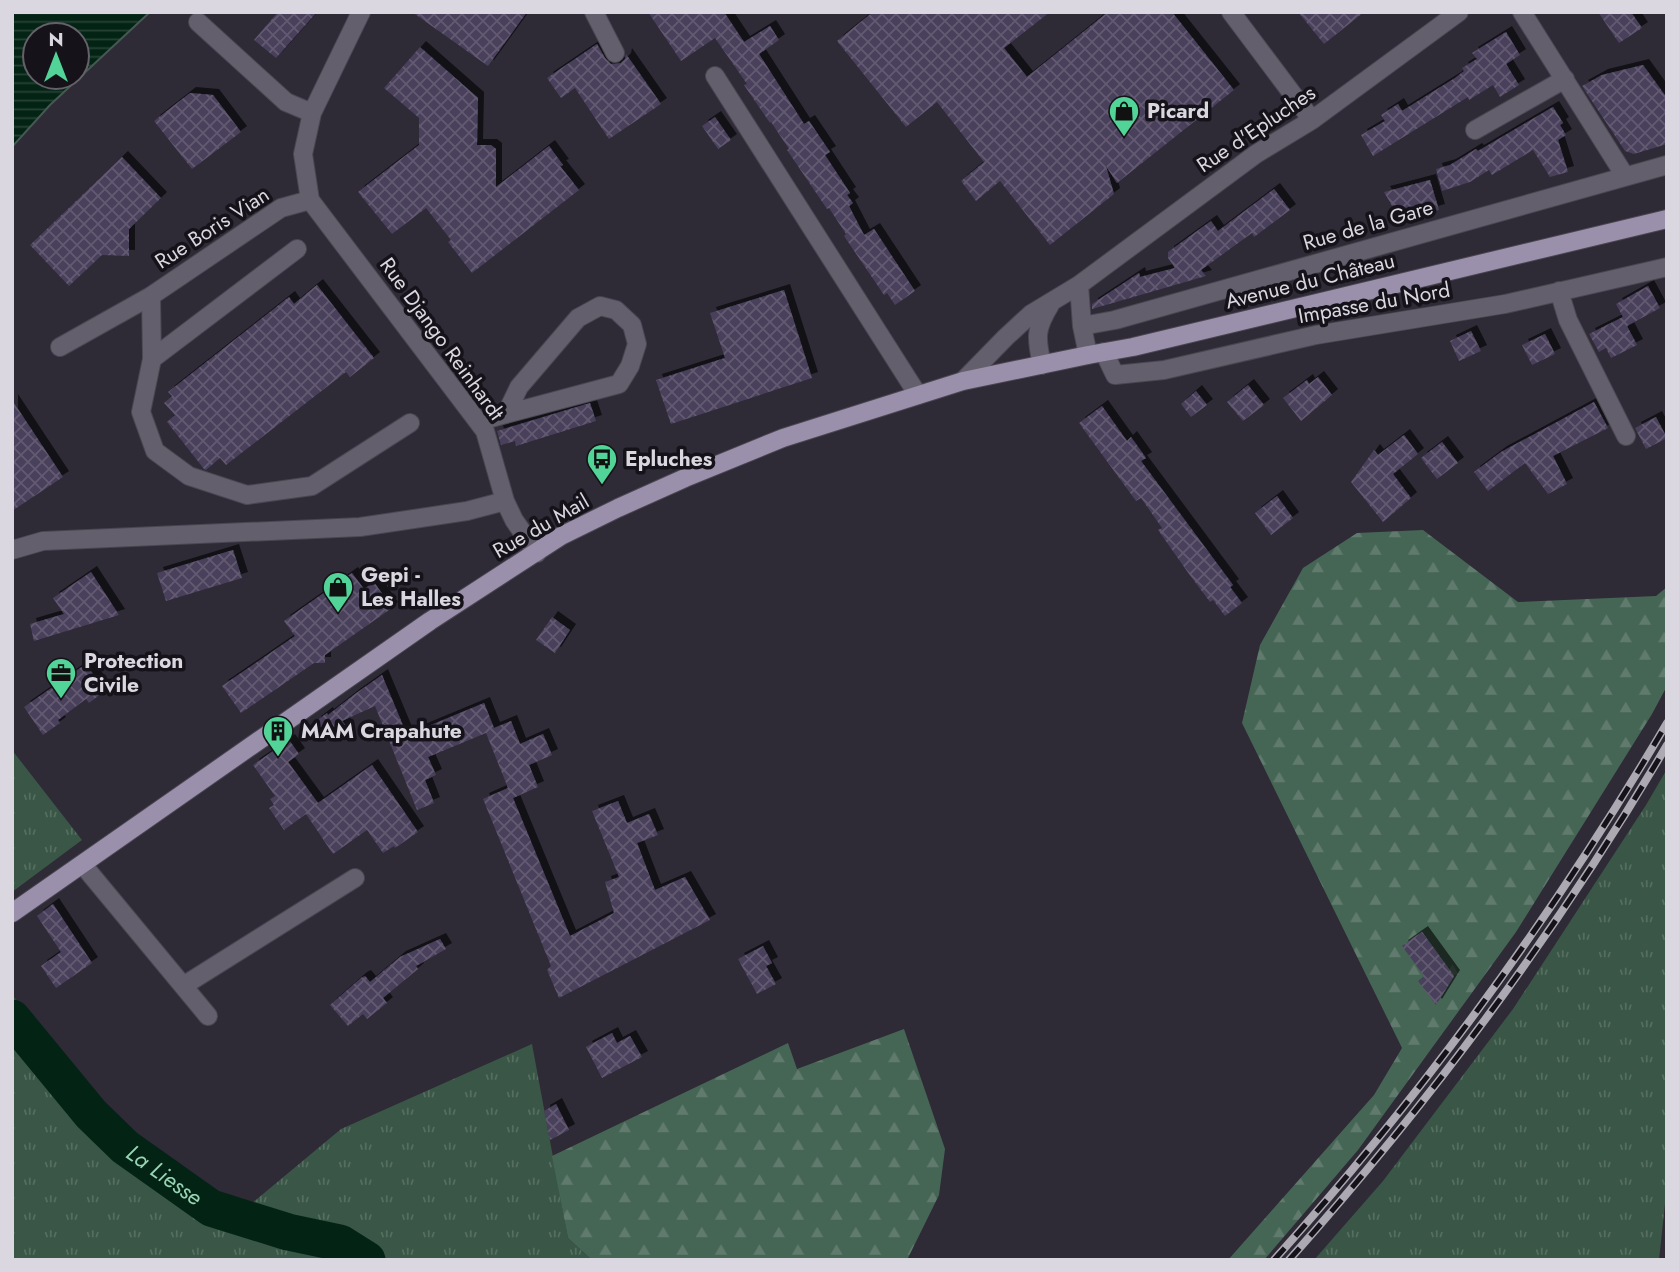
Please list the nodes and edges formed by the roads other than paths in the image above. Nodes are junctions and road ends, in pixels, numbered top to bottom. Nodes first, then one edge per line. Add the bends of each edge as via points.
1 (361, 12) edge
2 (594, 12) edge
3 (1231, 12) edge
4 (1459, 12) edge
5 (1522, 12) edge
6 (198, 22) dead end
7 (615, 53) dead end
8 (715, 76) dead end
9 (1565, 79) junction
10 (312, 113) junction
11 (1312, 120) junction
12 (1475, 131) dead end
13 (1667, 165) edge
14 (1625, 176) junction
15 (310, 200) junction
16 (1667, 219) edge
17 (297, 249) dead end
18 (1667, 267) edge
19 (1079, 285) junction
20 (1559, 291) junction
21 (151, 296) junction
22 (1052, 302) junction
23 (1082, 327) junction
24 (60, 347) dead end
25 (1096, 353) junction
26 (152, 359) junction
27 (1042, 365) junction
28 (963, 381) junction
29 (918, 395) junction
30 (506, 414) junction
31 (410, 423) dead end
32 (480, 423) junction
33 (1626, 436) dead end
34 (505, 501) junction
35 (12, 550) edge
36 (537, 553) junction
37 (83, 864) junction
38 (355, 878) dead end
39 (12, 913) edge
40 (183, 986) junction
41 (208, 1016) dead end

1 - 10 street
2 - 7 street
3 - 11 street
4 - 11 street, Rue d'Epluches
5 - 9 street
6 - 10 street via 286,102
8 - 29 street
9 - 12 street
9 - 14 street
10 - 15 street via 303,155
11 - 19 street, Rue d'Epluches via 1256,155
13 - 14 street, Rue de la Gare
14 - 23 street, Rue de la Gare
15 - 21 street, Rue Boris Vian via 281,208
15 - 32 street, Rue Django Reinhardt
16 - 25 main road, Avenue du Château
17 - 26 street
18 - 20 street, Impasse du Nord
19 - 22 street, Rue d'Epluches
19 - 23 street
20 - 25 street, Impasse du Nord via 1316,335 1164,370 1115,375
20 - 33 street via 1568,320
21 - 24 street, Rue Boris Vian
21 - 26 street
22 - 27 street via 1040,321 1037,343
22 - 28 street, Rue d'Epluches via 1031,314
23 - 25 street
25 - 27 main road, Avenue du Château
26 - 31 street via 141,412 155,451 189,476 247,495 312,486
27 - 28 main road, Avenue du Château
28 - 29 main road, Rue du Mail
29 - 36 main road, Rue du Mail via 783,438 685,478 561,536
30 - 30 street via 619,384 637,344 632,325 616,310 600,306 578,318 519,387
30 - 32 street
32 - 34 street, Rue Django Reinhardt
34 - 35 street via 360,527 43,541
34 - 36 street, Rue Django Reinhardt
36 - 37 main road, Rue du Mail via 438,615
37 - 39 main road, Rue du Mail
37 - 40 street
38 - 40 street
40 - 41 street

